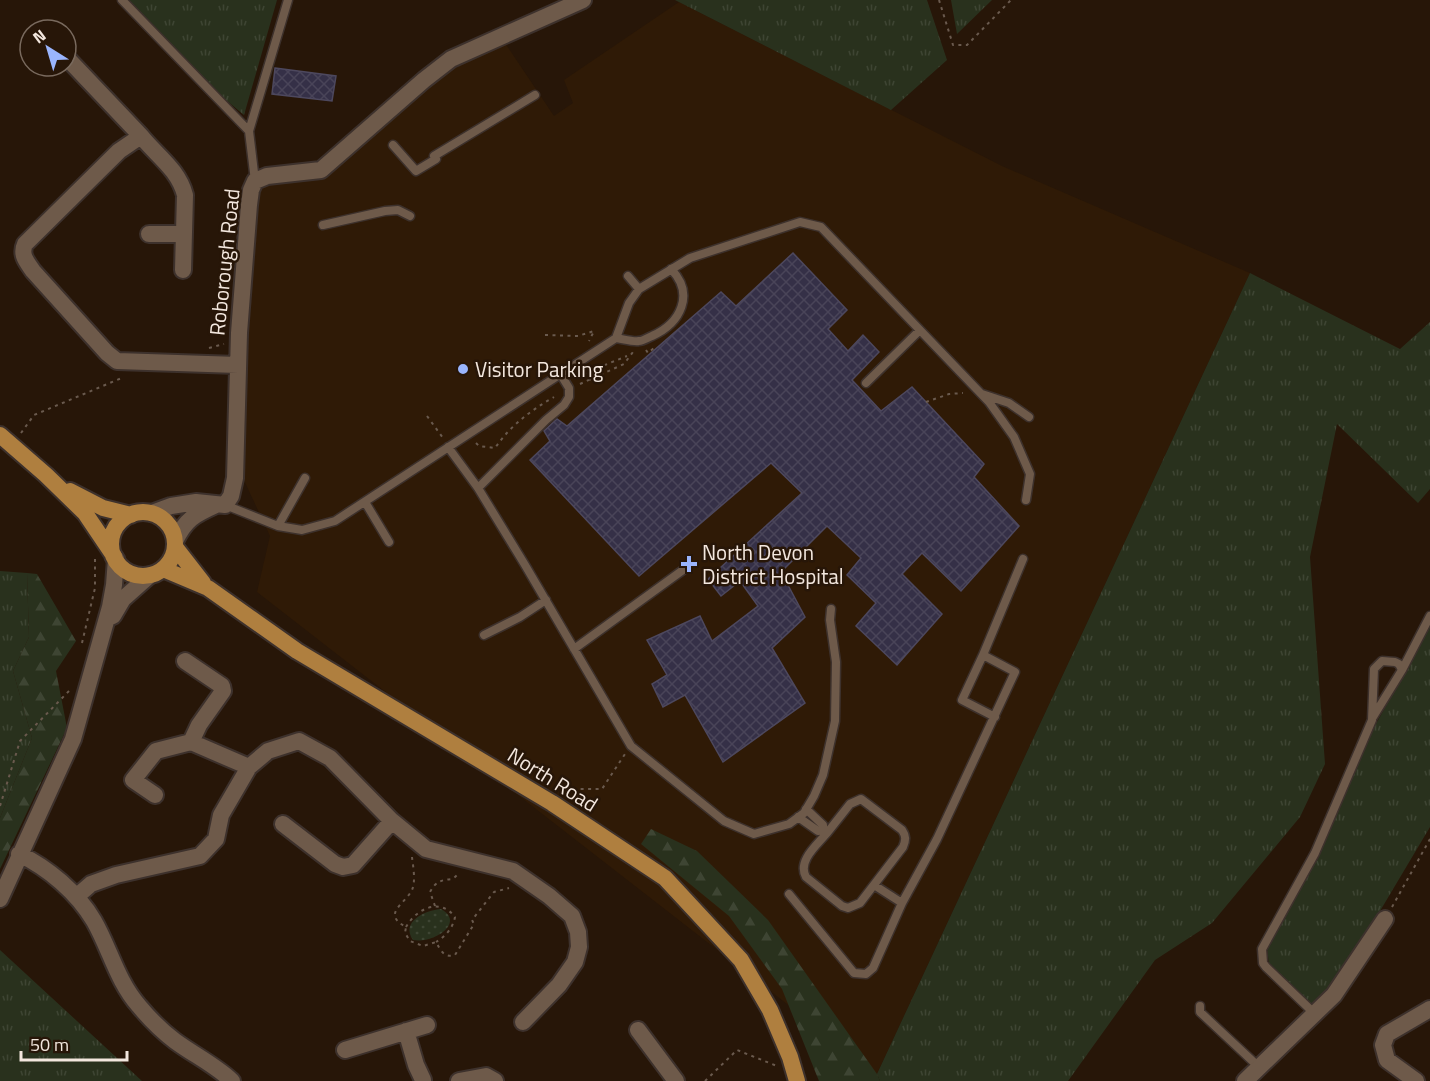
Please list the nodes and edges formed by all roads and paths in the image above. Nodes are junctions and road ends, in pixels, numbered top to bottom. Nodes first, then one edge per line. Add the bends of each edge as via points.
1 (122, 0) edge
2 (288, 0) edge
3 (583, 0) edge
4 (939, 0) edge
5 (1011, 0) edge
6 (78, 70) edge
7 (535, 94) dead end
8 (249, 131) junction
9 (141, 136) junction
10 (393, 145) dead end
11 (255, 181) junction
12 (410, 216) dead end
13 (323, 225) dead end
14 (149, 234) dead end
15 (184, 234) junction
16 (671, 269) junction
17 (183, 270) dead end
18 (628, 276) dead end
19 (639, 289) junction
20 (920, 330) junction
21 (545, 335) dead end
22 (578, 336) junction
23 (616, 338) junction
24 (581, 342) dead end
25 (584, 348) dead end
26 (629, 356) dead end
27 (238, 364) junction
28 (561, 375) junction
29 (591, 380) dead end
30 (866, 383) dead end
31 (981, 394) junction
32 (926, 402) dead end
33 (34, 415) dead end
34 (427, 416) dead end
35 (1029, 417) dead end
36 (6, 440) edge
37 (446, 443) junction
38 (46, 475) junction
39 (305, 478) dead end
40 (478, 488) junction
41 (1026, 500) dead end
42 (366, 502) junction
43 (221, 505) junction
44 (152, 513) junction
45 (131, 514) junction
46 (278, 526) junction
47 (389, 542) dead end
48 (175, 544) junction
49 (95, 552) dead end
50 (115, 557) junction
51 (1023, 559) dead end
52 (683, 570) dead end
53 (157, 572) junction
54 (208, 588) junction
55 (546, 600) junction
56 (831, 609) dead end
57 (1430, 616) edge
58 (104, 633) junction
59 (484, 635) dead end
60 (82, 644) dead end
61 (574, 649) junction
62 (983, 656) junction
63 (184, 661) dead end
64 (1402, 669) junction
65 (72, 688) dead end
66 (995, 717) junction
67 (1372, 720) junction
68 (191, 742) junction
69 (631, 746) junction
70 (249, 767) junction
71 (154, 795) dead end
72 (552, 803) junction
73 (0, 806) edge
74 (806, 809) junction
75 (798, 817) junction
76 (392, 821) junction
77 (283, 824) dead end
78 (825, 832) junction
79 (1430, 838) edge
80 (415, 840) junction
81 (19, 854) junction
82 (462, 859) junction
83 (520, 877) junction
84 (874, 885) junction
85 (789, 894) dead end
86 (76, 897) junction
87 (0, 899) edge
88 (902, 903) junction
89 (435, 906) junction
90 (1385, 919) joint
91 (406, 927) junction
92 (436, 942) junction
93 (1200, 1006) dead end
94 (1430, 1009) edge
95 (1315, 1014) junction
96 (523, 1022) dead end
97 (427, 1025) dead end
98 (638, 1030) dead end
99 (406, 1031) junction
100 (345, 1050) dead end
101 (1260, 1068) junction
102 (796, 1077) edge
103 (232, 1081) edge
104 (424, 1081) edge
105 (459, 1081) edge
106 (495, 1081) edge
107 (676, 1081) edge
108 (705, 1081) edge
109 (1245, 1081) edge
110 (1416, 1081) edge

1 - 8 lane
2 - 8 lane
3 - 11 street, Roborough Road via 451,59 321,170
4 - 5 path via 953,45 967,45
6 - 9 street
7 - 10 lane via 416,171
8 - 11 lane
9 - 15 street via 182,183
9 - 27 street via 119,151 25,244 24,258 117,361
11 - 27 street, Roborough Road via 249,205
12 - 13 lane via 398,210 385,211
14 - 15 street
15 - 17 street
16 - 19 lane
16 - 20 lane via 690,258 753,236 807,223 820,227
16 - 23 lane via 680,278 683,292 683,307 673,322 639,341
18 - 19 lane
19 - 23 lane via 629,303
20 - 30 lane
20 - 31 lane
21 - 22 path
22 - 24 path
22 - 25 path via 594,331
23 - 28 lane
26 - 29 path via 585,373
27 - 43 street, Roborough Road via 235,478 231,496
28 - 37 lane
28 - 40 lane via 569,388 564,405
31 - 32 path via 950,394
31 - 35 lane via 1009,403
31 - 41 lane via 1014,437 1030,474
33 - 36 path
34 - 37 path
36 - 38 main road
37 - 40 lane
37 - 42 lane
38 - 45 main road via 103,508
38 - 50 main road via 85,513
39 - 46 lane
40 - 55 lane
42 - 46 lane via 317,528
42 - 47 lane
43 - 44 street via 196,502
43 - 46 lane
43 - 48 street via 194,515 183,526
44 - 45 main road
44 - 48 main road via 168,523
45 - 50 main road via 114,532
48 - 53 main road via 169,563
48 - 54 main road, North Road
49 - 60 path via 95,588
50 - 53 main road via 130,573 143,576
50 - 58 street via 114,585
51 - 62 lane
52 - 61 lane
53 - 54 main road, North Road via 193,580
53 - 58 street via 123,598
54 - 72 main road, North Road via 297,651
55 - 59 lane
55 - 61 lane
56 - 74 lane via 836,662 835,724 823,775
57 - 64 lane
58 - 81 street via 73,739
61 - 69 lane
62 - 66 lane via 1015,672
62 - 66 lane via 962,700
63 - 68 street via 222,686 223,692
64 - 67 lane
64 - 67 lane via 1388,660 1374,669
65 - 73 path via 20,741
66 - 88 lane via 938,839
67 - 95 lane via 1315,853 1262,949 1266,967
68 - 70 street
68 - 71 street via 156,751 133,780
69 - 72 path via 602,789 572,789
69 - 75 lane via 724,821 754,834 789,824
70 - 76 street via 268,751 299,741 330,758
70 - 86 street via 220,815 216,839 200,856 116,875
72 - 102 main road, North Road via 665,878 741,960 770,1010
74 - 75 lane
74 - 78 lane
75 - 78 lane
76 - 77 street via 353,865 343,867
76 - 80 street
78 - 84 lane via 803,866 806,877 848,908 860,903
78 - 84 lane via 850,804 861,800 902,830 903,847
79 - 90 path
80 - 82 street via 426,849
80 - 91 path via 412,890 395,917
81 - 86 street via 40,864
81 - 87 street
82 - 83 street via 513,871
82 - 89 path via 456,877 434,885 430,892
83 - 92 path via 512,887 494,892 472,920 474,924 455,955 444,955
83 - 96 street via 572,916 579,947 575,962 559,985
84 - 88 lane
85 - 88 lane via 854,973 860,975 873,968
86 - 103 street via 93,920 120,979 139,1006 174,1041
89 - 91 path via 417,913
89 - 92 path via 444,907 455,917 443,939
90 - 95 street via 1334,995
91 - 92 path via 407,939 414,944
93 - 101 lane via 1200,1012
94 - 110 street via 1387,1034 1383,1045 1387,1060
95 - 101 street
97 - 99 street
98 - 107 street
99 - 100 street
99 - 104 street
101 - 109 street
102 - 108 path via 737,1050
105 - 106 street via 486,1076

